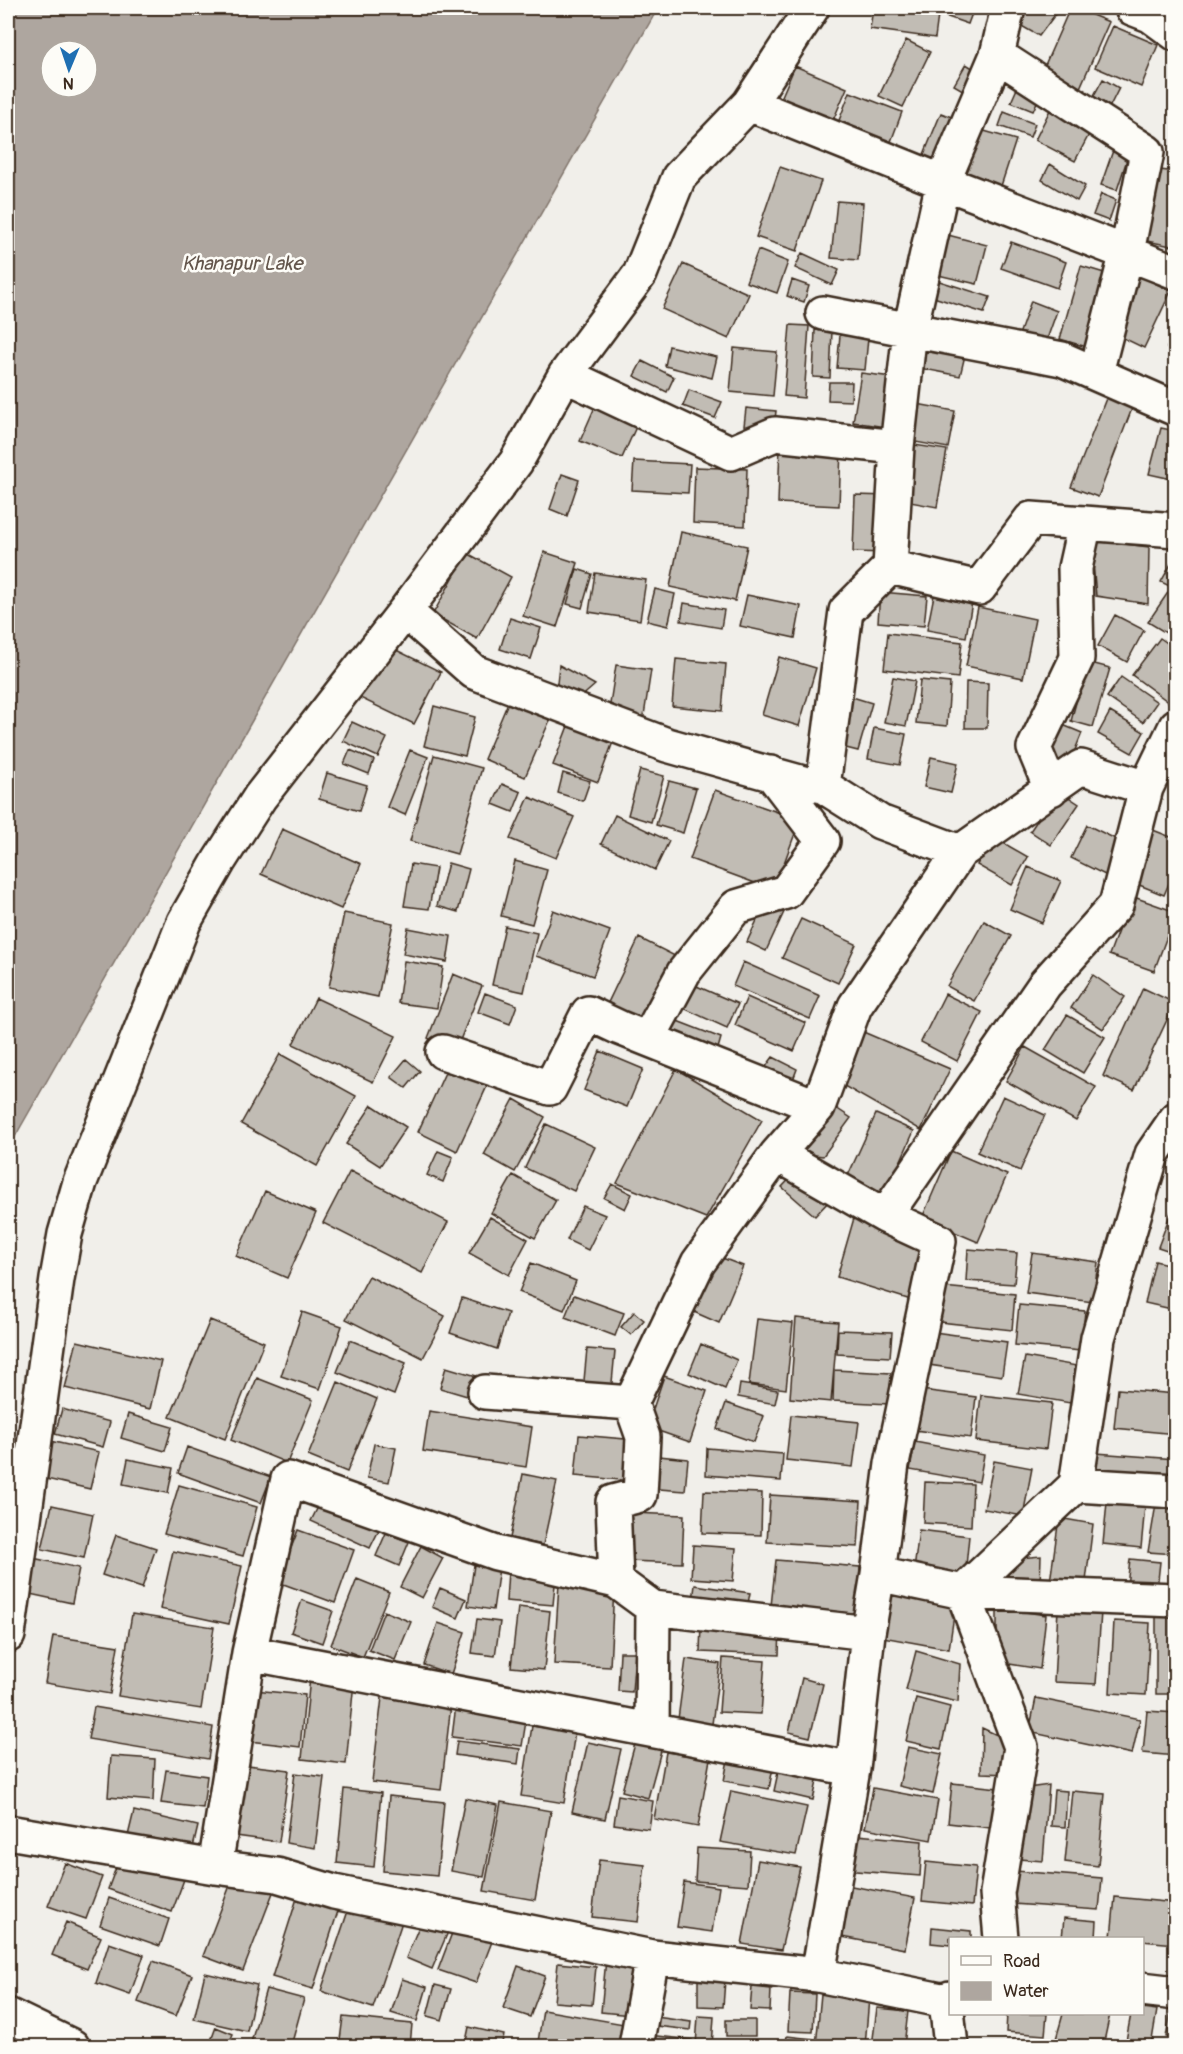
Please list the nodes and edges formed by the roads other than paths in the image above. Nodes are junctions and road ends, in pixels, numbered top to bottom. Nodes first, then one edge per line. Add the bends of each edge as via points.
1 (812, 8) edge
2 (1008, 8) edge
3 (1131, 8) edge
4 (1176, 34) edge
5 (997, 55) junction
6 (748, 104) junction
7 (943, 182) junction
8 (1127, 252) junction
9 (1176, 272) edge
10 (823, 313) dead end
11 (910, 330) junction
12 (1096, 374) junction
13 (565, 375) junction
14 (1176, 410) edge
15 (897, 447) junction
16 (1084, 523) junction
17 (1176, 530) edge
18 (890, 567) junction
19 (405, 611) junction
20 (1176, 726) edge
21 (771, 773) junction
22 (823, 786) junction
23 (1146, 788) junction
24 (1051, 789) junction
25 (960, 852) junction
26 (648, 1039) junction
27 (443, 1052) dead end
28 (818, 1107) junction
29 (1176, 1119) edge
30 (777, 1154) junction
31 (885, 1216) junction
32 (485, 1392) dead end
33 (631, 1403) junction
34 (1076, 1485) junction
35 (1176, 1491) edge
36 (878, 1574) junction
37 (616, 1581) junction
38 (963, 1592) junction
39 (1176, 1600) edge
40 (653, 1608) junction
41 (868, 1633) junction
42 (8, 1635) edge
43 (249, 1653) junction
44 (652, 1729) junction
45 (853, 1769) junction
46 (8, 1832) edge
47 (215, 1867) junction
48 (1001, 1937) edge
49 (652, 1957) junction
50 (818, 1975) junction
51 (1144, 1989) edge
52 (1176, 1992) edge
53 (948, 2000) edge
54 (8, 2015) edge
55 (72, 2046) edge
56 (636, 2046) edge
57 (951, 2046) edge

1 - 6 street
2 - 5 street
3 - 4 street via 1150,15
5 - 7 street
5 - 8 street via 1147,152
6 - 7 street
6 - 13 street via 680,177 640,274
7 - 8 street
7 - 11 street
8 - 9 street
8 - 12 street
10 - 11 street
11 - 12 street via 1062,359
11 - 15 street
12 - 14 street
13 - 15 street via 731,453 775,434
13 - 19 street via 516,462
15 - 18 street
16 - 17 street
16 - 18 street via 1031,519 979,588
16 - 24 street via 1075,568 1077,658 1034,748
18 - 22 street via 846,611
19 - 21 street via 474,672 667,745
19 - 42 street via 260,797 184,922 80,1182 57,1279
20 - 23 street
21 - 22 street
21 - 26 street via 823,842 786,892 736,907 684,972
22 - 25 street via 880,822
23 - 24 street via 1081,767
23 - 31 street via 1116,905 1045,984
24 - 25 street
25 - 28 street via 855,1006
26 - 27 street via 588,1013 550,1088
26 - 28 street
28 - 30 street
29 - 34 street via 1152,1154 1098,1338
30 - 31 street
30 - 33 street via 698,1263
31 - 36 street via 939,1241 892,1464
32 - 33 street
33 - 37 street via 643,1437 640,1495 613,1502
34 - 35 street
34 - 38 street
36 - 38 street
36 - 41 street
37 - 40 street
37 - 43 street via 496,1553 288,1479
38 - 39 street
38 - 48 street via 1021,1747 997,1893
40 - 41 street
40 - 44 street
41 - 45 street
43 - 44 street
43 - 47 street
44 - 45 street
45 - 50 street
46 - 47 street
47 - 49 street via 277,1875 334,1892
49 - 50 street
49 - 56 street
50 - 53 street
51 - 52 street
53 - 57 street
54 - 55 street

